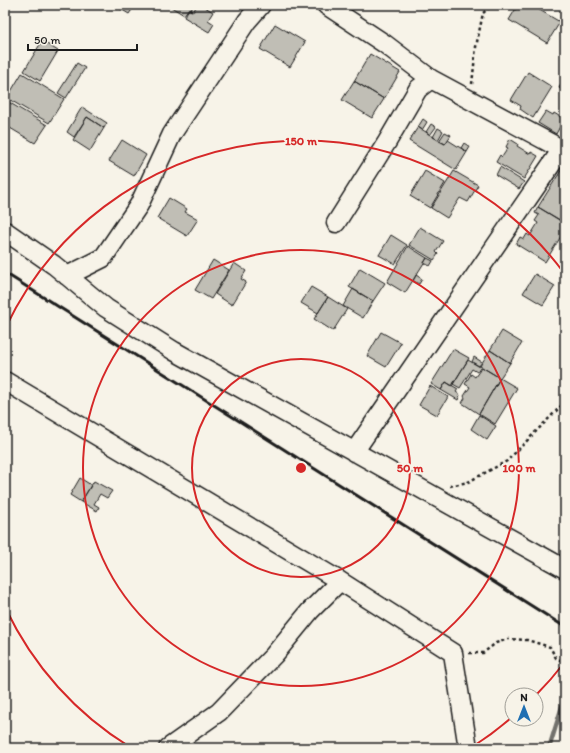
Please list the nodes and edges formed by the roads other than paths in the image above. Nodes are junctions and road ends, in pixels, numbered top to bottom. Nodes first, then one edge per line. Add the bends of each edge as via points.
1 (260, 5) edge
2 (326, 5) edge
3 (431, 79) junction
4 (564, 150) edge
5 (336, 223) dead end
6 (5, 231) edge
7 (66, 276) junction
8 (5, 381) edge
9 (354, 452) junction
10 (565, 569) edge
11 (340, 581) junction
12 (168, 748) edge
13 (468, 748) edge

1 - 7 street via 172,134 140,205 103,258
2 - 3 street via 385,44
3 - 4 street
3 - 5 street via 418,89
4 - 9 street
6 - 7 street
7 - 9 street via 106,308 174,351
8 - 11 street
9 - 10 street
11 - 12 street via 219,712
11 - 13 street via 453,653

